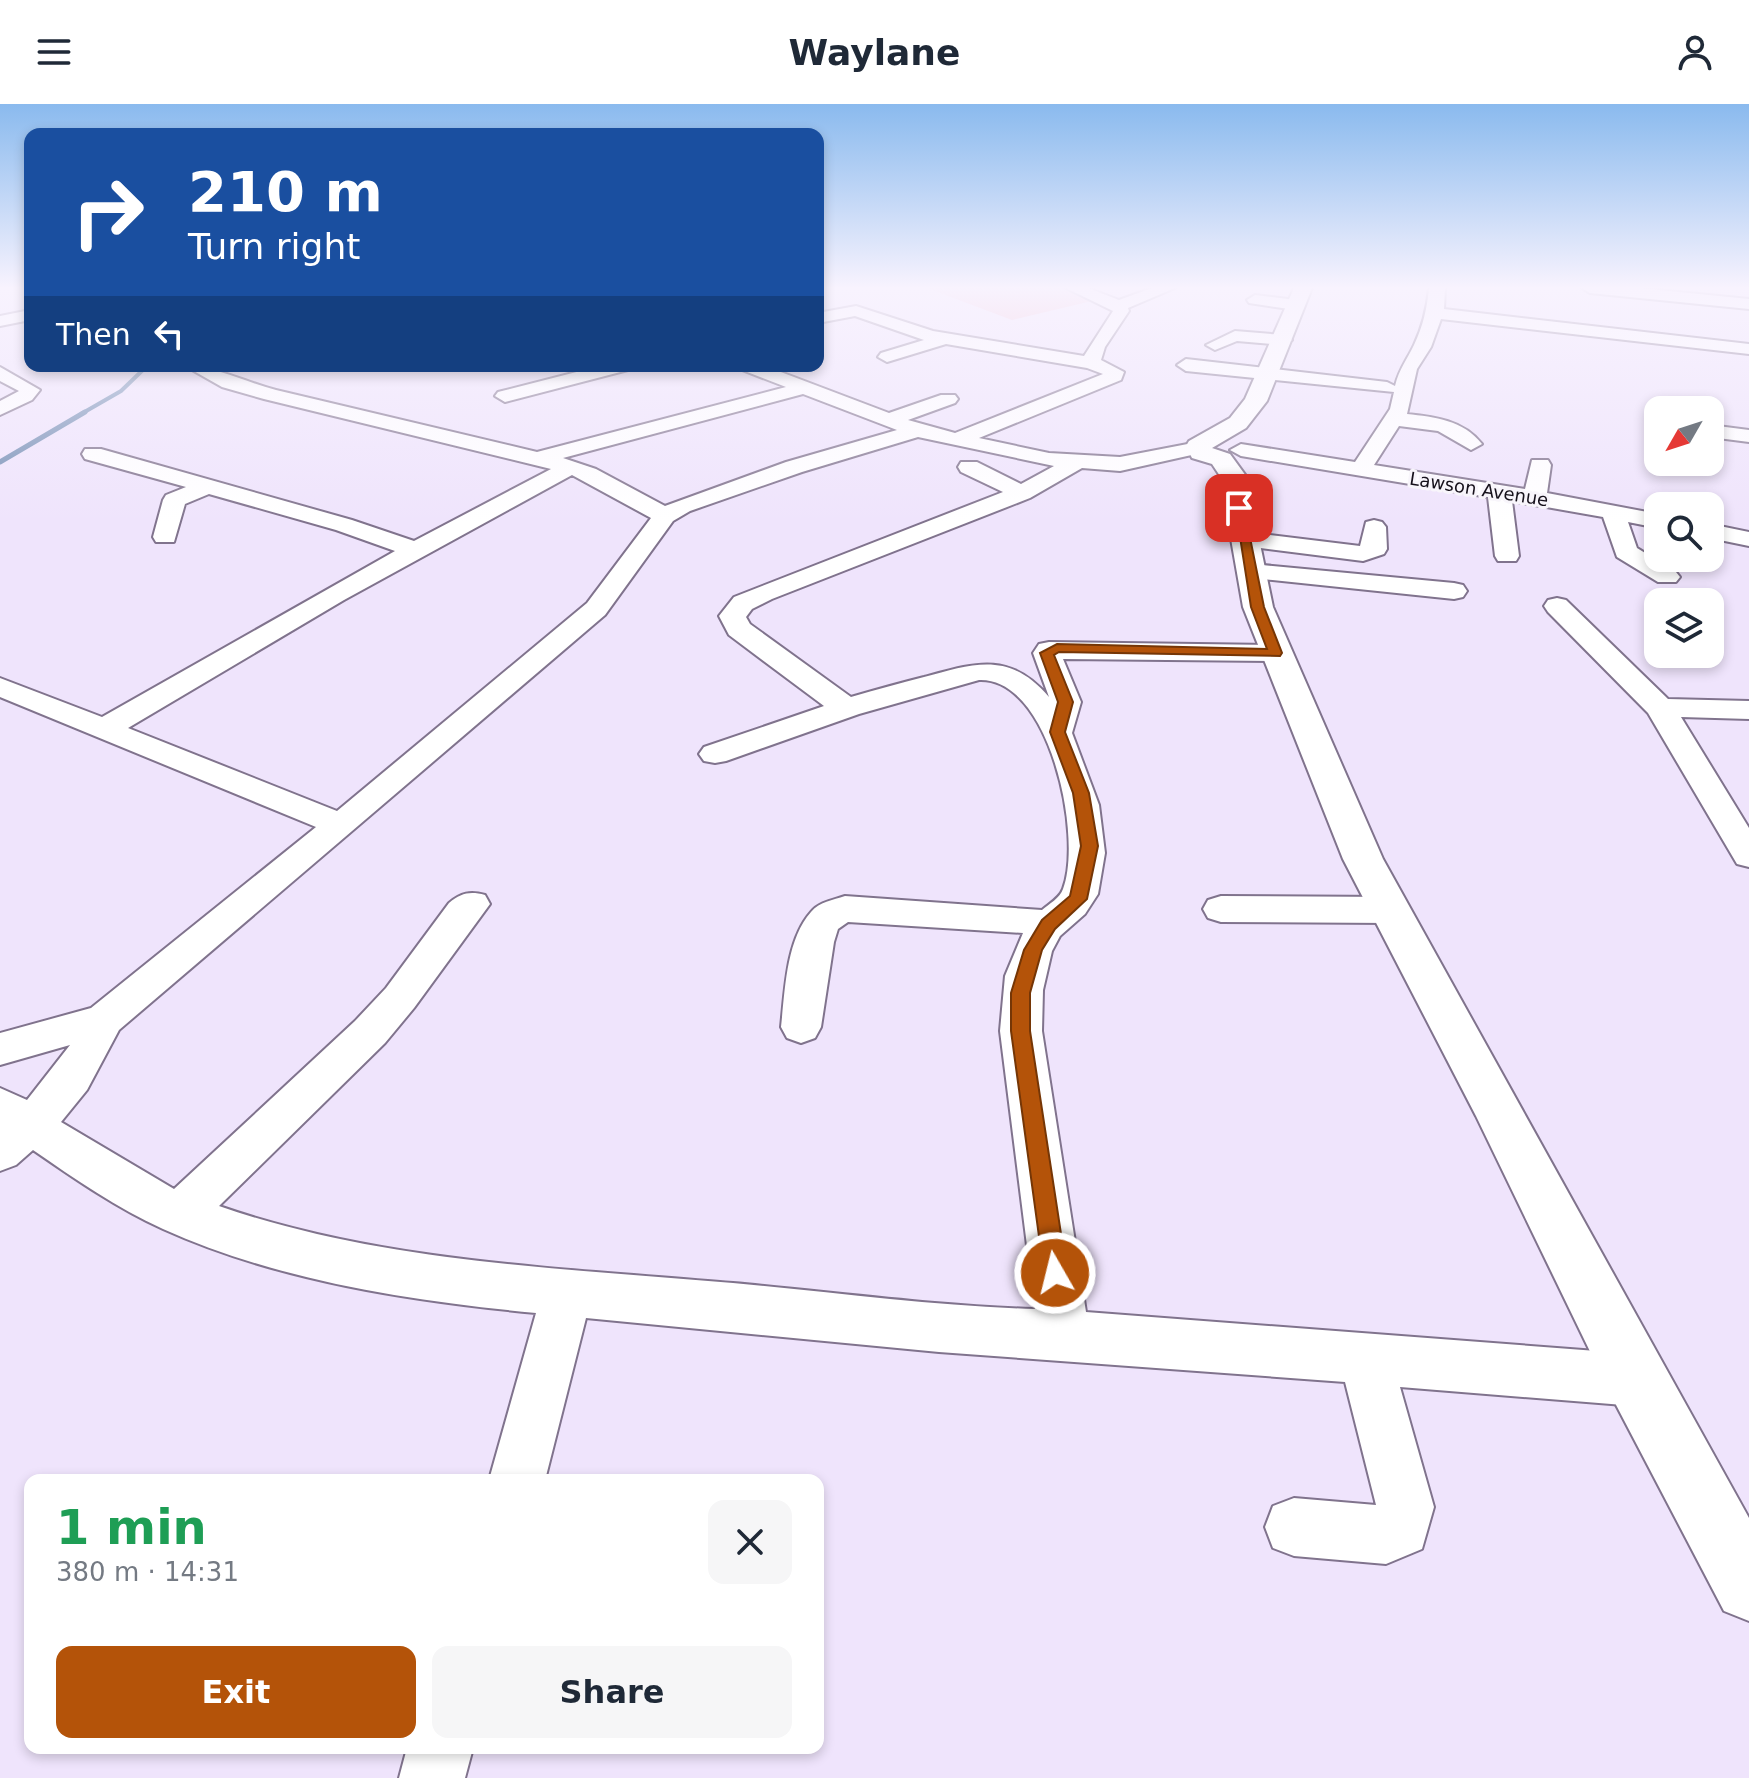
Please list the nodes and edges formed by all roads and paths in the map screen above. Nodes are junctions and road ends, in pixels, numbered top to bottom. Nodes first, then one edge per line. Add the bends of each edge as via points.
1 (1099, 366) edge
2 (1191, 366) edge
3 (1272, 366) edge
4 (1353, 366) dead end
5 (1410, 366) edge
6 (206, 372) edge
7 (599, 372) edge
8 (763, 372) edge
9 (0, 373) edge
10 (1265, 383) junction
11 (804, 388) junction
12 (1337, 391) junction
13 (1381, 391) dead end
14 (505, 396) dead end
15 (1292, 397) dead end
16 (948, 399) dead end
17 (0, 409) edge
18 (1394, 419) junction
19 (903, 425) junction
20 (1724, 433) edge
21 (1749, 436) edge
22 (961, 438) junction
23 (1471, 444) dead end
24 (1226, 452) junction
25 (93, 454) dead end
26 (539, 458) junction
27 (1133, 462) junction
28 (1075, 463) junction
29 (1540, 465) dead end
30 (571, 467) junction
31 (969, 467) dead end
32 (1360, 470) junction
33 (1110, 471) junction
34 (1166, 472) junction
35 (1054, 476) junction
36 (206, 487) junction
37 (1499, 491) junction
38 (1022, 493) junction
39 (1535, 497) junction
40 (1613, 512) junction
41 (665, 516) junction
42 (1644, 518) edge
43 (1374, 527) dead end
44 (1724, 534) edge
45 (165, 537) dead end
46 (1749, 539) edge
47 (413, 549) junction
48 (1249, 556) junction
49 (1507, 556) dead end
50 (1667, 577) dead end
51 (1454, 591) dead end
52 (1557, 606) dead end
53 (1276, 653) junction
54 (0, 687) edge
55 (845, 707) junction
56 (1660, 708) junction
57 (1749, 710) edge
58 (103, 730) junction
59 (1057, 732) junction
60 (715, 754) dead end
61 (341, 825) junction
62 (1749, 856) edge
63 (472, 904) dead end
64 (1221, 909) dead end
65 (1391, 910) junction
66 (1049, 924) junction
67 (104, 1020) junction
68 (801, 1027) dead end
69 (0, 1049) edge
70 (11, 1128) edge
71 (180, 1214) junction
72 (567, 1293) junction
73 (1064, 1335) junction
74 (1366, 1361) junction
75 (1636, 1380) junction
76 (519, 1474) edge
77 (1294, 1527) dead end
78 (1749, 1586) edge
79 (438, 1754) edge
80 (432, 1778) edge

1 - 22 street via 1114,376
2 - 10 street
3 - 10 main road
4 - 12 street
5 - 18 street
6 - 26 street via 271,395
7 - 14 street
8 - 11 street
9 - 17 street via 30,390
10 - 12 street
10 - 15 street
10 - 24 main road
11 - 19 street
11 - 26 street
12 - 13 street
16 - 19 street
18 - 23 street via 1449,426
18 - 32 street
19 - 22 street
19 - 41 street
20 - 21 street
22 - 28 street
24 - 27 street
24 - 32 street, Lawson Avenue
24 - 34 street
24 - 48 main road
25 - 36 street
26 - 30 street
27 - 33 street
27 - 34 street
28 - 33 street
28 - 35 street
29 - 39 street
30 - 41 street
30 - 47 street
31 - 38 street
32 - 37 street, Lawson Avenue
33 - 34 street
33 - 35 street
35 - 38 street
36 - 45 street via 174,500
36 - 47 street
37 - 39 street, Lawson Avenue
37 - 49 street via 1494,515
38 - 55 street via 763,593 736,609 732,616 739,629
39 - 40 street, Lawson Avenue
40 - 42 street, Lawson Avenue
40 - 50 street via 1626,552
41 - 61 street via 596,609
43 - 48 street via 1375,549 1363,554
44 - 46 street
47 - 58 street
48 - 51 street
48 - 53 main road via 1258,607
52 - 56 street
53 - 59 street via 1049,650 1066,702
53 - 65 main road via 1363,859
54 - 58 street
55 - 59 street via 981,671 997,672 1035,699
55 - 60 street
56 - 57 street
56 - 62 street
58 - 61 street
59 - 66 street via 1081,793 1090,846 1078,899
61 - 67 street
63 - 71 street via 370,1032
64 - 65 street
65 - 75 main road
66 - 68 street via 845,909 831,914 821,924
66 - 73 street via 1033,950 1020,993 1021,1031
67 - 69 street
67 - 70 street via 62,1095
70 - 71 street
71 - 72 street via 318,1257
72 - 73 street via 986,1333
72 - 76 street
73 - 74 street
74 - 75 street
74 - 77 street via 1405,1507 1401,1528 1386,1535
75 - 78 main road
79 - 80 street

